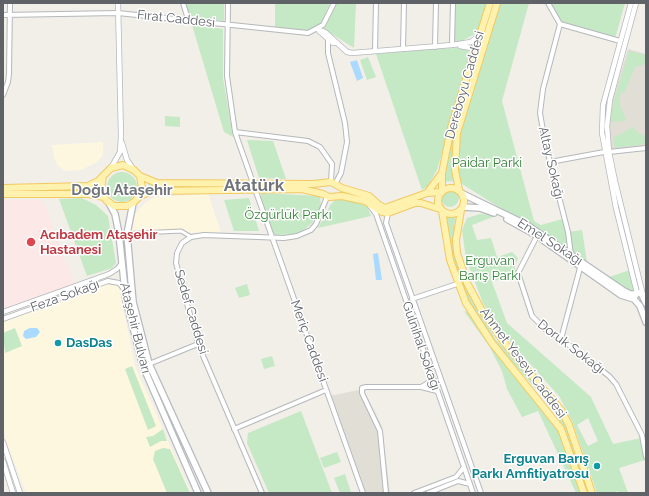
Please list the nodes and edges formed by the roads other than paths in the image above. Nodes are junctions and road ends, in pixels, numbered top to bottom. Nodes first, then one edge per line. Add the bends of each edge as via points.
1 (10, 3) edge
2 (118, 3) edge
3 (183, 3) edge
4 (228, 3) edge
5 (334, 3) edge
6 (376, 3) edge
7 (404, 3) edge
8 (436, 3) edge
9 (453, 3) edge
10 (490, 3) edge
11 (497, 3) edge
12 (548, 3) edge
13 (631, 3) edge
14 (636, 3) edge
15 (118, 13) junction
16 (3, 15) edge
17 (11, 15) junction
18 (188, 19) junction
19 (560, 24) junction
20 (228, 25) junction
21 (317, 29) junction
22 (480, 34) junction
23 (328, 39) junction
24 (620, 41) junction
25 (336, 43) junction
26 (625, 43) junction
27 (452, 45) junction
28 (435, 46) junction
29 (403, 49) junction
30 (375, 51) junction
31 (474, 52) junction
32 (3, 86) edge
33 (6, 91) junction
34 (3, 96) edge
35 (235, 132) junction
36 (121, 137) junction
37 (646, 148) edge
38 (607, 152) junction
39 (550, 162) junction
40 (111, 168) junction
41 (134, 170) junction
42 (442, 173) junction
43 (103, 176) junction
44 (140, 176) junction
45 (332, 184) junction
46 (254, 186) junction
47 (3, 188) edge
48 (460, 191) junction
49 (442, 192) junction
50 (426, 193) junction
51 (3, 194) edge
52 (140, 196) junction
53 (327, 196) junction
54 (104, 197) junction
55 (365, 201) junction
56 (109, 202) junction
57 (133, 204) junction
58 (462, 208) junction
59 (441, 210) junction
60 (388, 213) junction
61 (119, 234) junction
62 (127, 234) junction
63 (537, 236) junction
64 (191, 237) junction
65 (272, 238) junction
66 (571, 255) junction
67 (122, 263) junction
68 (580, 268) junction
69 (457, 284) junction
70 (124, 289) junction
71 (643, 296) junction
72 (636, 297) junction
73 (412, 299) junction
74 (646, 304) edge
75 (3, 312) edge
76 (3, 319) edge
77 (646, 322) edge
78 (561, 339) junction
79 (198, 344) junction
80 (149, 364) junction
81 (143, 366) junction
82 (433, 380) junction
83 (421, 387) junction
84 (326, 390) junction
85 (437, 391) junction
86 (234, 429) junction
87 (644, 434) edge
88 (3, 442) edge
89 (646, 457) edge
90 (3, 461) edge
91 (464, 467) junction
92 (470, 484) junction
93 (13, 493) edge
94 (20, 493) edge
95 (198, 493) edge
96 (208, 493) edge
97 (262, 493) edge
98 (364, 493) edge
99 (386, 493) edge
100 (414, 493) edge
101 (428, 493) edge
102 (473, 493) edge
103 (481, 493) edge
104 (584, 493) edge
105 (592, 493) edge

1 - 17 street
2 - 15 street
3 - 18 street
4 - 20 street, Meriç Caddesi
5 - 21 street via 323,25
6 - 30 street
7 - 29 street
8 - 28 street
9 - 27 street
10 - 22 main road, Dereboyu Caddesi
11 - 48 main road, Dereboyu Caddesi via 457,133 455,170
12 - 19 street
13 - 24 street
14 - 26 street
15 - 17 street, Fırat Caddesi
15 - 18 street, Fırat Caddesi
15 - 36 street
16 - 17 street, Fırat Caddesi
17 - 33 street
18 - 20 street, Fırat Caddesi
19 - 24 street
19 - 39 street, Altay Sokağı via 542,89 540,113
20 - 21 street, Fırat Caddesi via 308,33
20 - 35 street, Meriç Caddesi via 227,76
21 - 23 street
21 - 25 street via 336,40
22 - 27 street via 471,42
22 - 31 main road, Dereboyu Caddesi
23 - 25 street
23 - 45 street via 328,53 347,142 341,173
24 - 26 street
24 - 38 street via 603,105 602,133
25 - 30 street via 347,52
26 - 38 street via 607,117
27 - 28 street
27 - 31 street via 466,46
28 - 29 street
29 - 30 street
31 - 42 main road, Dereboyu Caddesi via 451,128
32 - 33 street
33 - 34 street
35 - 45 street via 308,141 320,147 332,164
35 - 46 street, Meriç Caddesi
36 - 40 street via 120,152
36 - 41 street via 127,160
37 - 38 street
38 - 39 street
38 - 71 street
38 - 72 street
39 - 66 street, Altay Sokağı via 568,232
40 - 41 main road via 123,165
40 - 43 main road
41 - 44 main road
42 - 49 main road, Dereboyu Caddesi
42 - 50 main road
43 - 47 main road via 88,186
43 - 54 main road via 101,183
44 - 46 main road via 157,183
44 - 52 main road
45 - 46 main road
45 - 50 main road via 369,196 385,208
45 - 53 main road via 322,190
45 - 53 main road via 337,193
46 - 52 main road via 152,191
46 - 53 main road via 302,189
46 - 65 street, Meriç Caddesi
48 - 49 main road via 450,188
48 - 58 main road via 464,199
48 - 66 main road, Emel Sokağı via 527,225
49 - 50 main road
49 - 59 main road via 438,200
51 - 54 main road via 88,194
52 - 57 main road
53 - 55 main road
53 - 65 street via 320,216 311,230 298,236
54 - 56 main road
55 - 60 main road via 379,211
55 - 82 street, Gülnihal Sokağı via 376,214
56 - 57 main road via 121,207
56 - 61 main road, Ataşehir Bulvarı via 115,214
57 - 62 main road, Ataşehir Bulvarı
58 - 59 main road via 454,214
58 - 63 main road, Emel Sokağı via 491,211
58 - 105 main road, Ahmet Yesevi Caddesi via 456,240 457,253 467,282 481,309 503,341 562,410
59 - 60 main road via 415,203
59 - 69 main road, Ahmet Yesevi Caddesi
60 - 73 street, Gülnihal Sokağı via 386,223
61 - 62 street
61 - 67 main road, Ataşehir Bulvarı
62 - 64 street via 181,231
62 - 80 main road, Ataşehir Bulvarı via 134,302
63 - 68 main road, Emel Sokağı
63 - 78 street, Doruk Sokağı via 519,268 519,278 532,316 546,330
64 - 65 street via 204,235
64 - 79 street, Sedef Caddesi via 182,243 176,263
65 - 84 street, Meriç Caddesi
66 - 72 main road, Emel Sokağı
67 - 70 main road, Ataşehir Bulvarı
67 - 75 street, Feza Sokağı via 109,274
68 - 72 main road, Emel Sokağı via 621,295
68 - 78 street
69 - 73 street
69 - 104 main road, Ahmet Yesevi Caddesi via 486,334 561,429
70 - 76 street, Feza Sokağı via 119,283 108,281
70 - 81 main road, Ataşehir Bulvarı
71 - 72 main road via 641,293
71 - 72 main road via 641,302
71 - 74 main road
72 - 77 main road
73 - 103 street, Gülnihal Sokağı
78 - 87 street, Doruk Sokağı via 616,384
79 - 80 street
79 - 86 street, Sedef Caddesi
80 - 81 main road
80 - 96 main road, Ataşehir Bulvarı
81 - 95 main road, Ataşehir Bulvarı
82 - 83 street
82 - 85 street, Gülnihal Sokağı
83 - 85 street
83 - 99 street via 362,388 380,431
84 - 86 street
84 - 98 street, Meriç Caddesi
85 - 91 street, Gülnihal Sokağı
86 - 97 street, Sedef Caddesi
87 - 89 street, Doruk Sokağı
88 - 94 street
90 - 93 street
91 - 92 street, Gülnihal Sokağı
91 - 100 street via 456,477
92 - 101 street via 458,481
92 - 102 street, Gülnihal Sokağı

